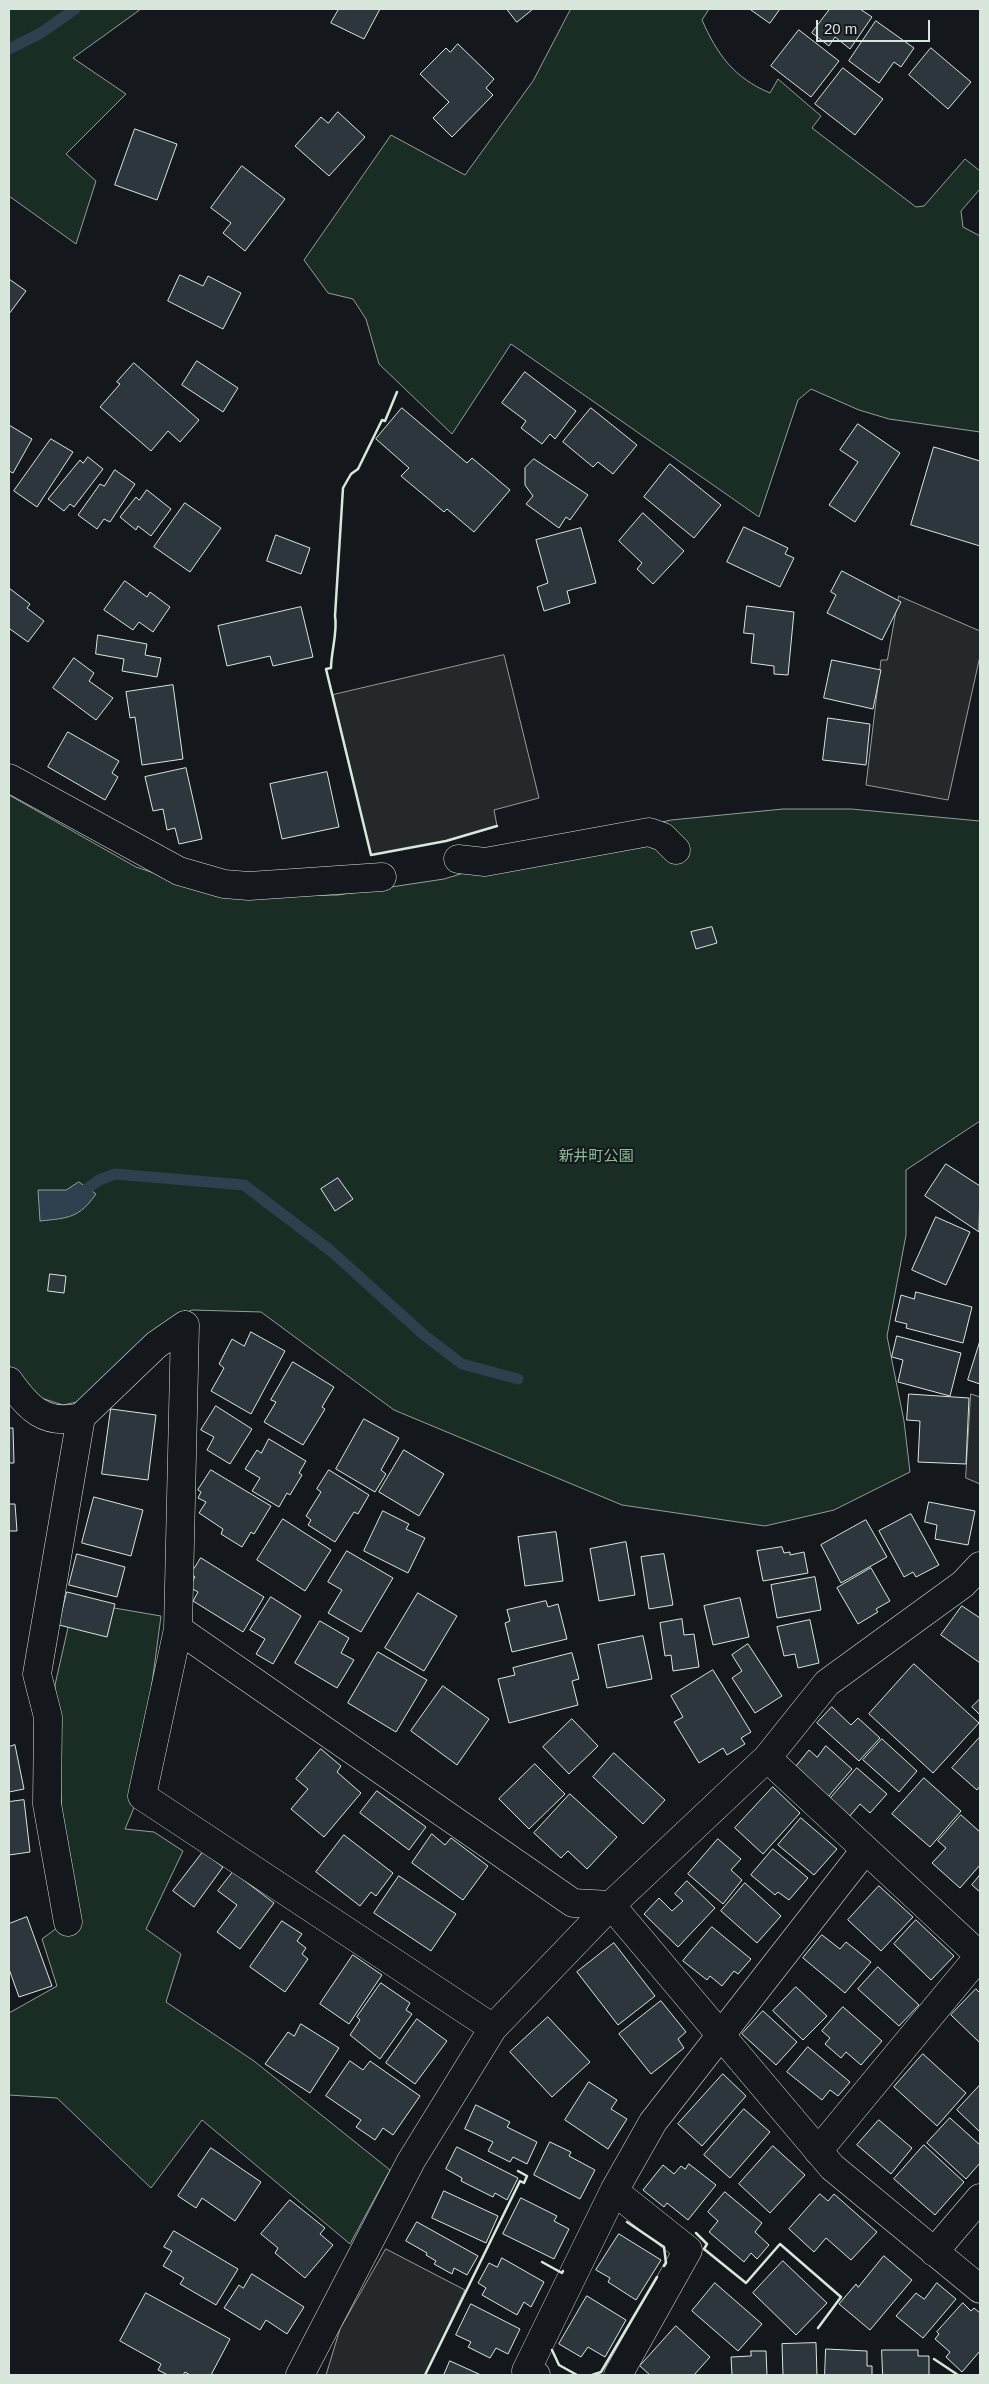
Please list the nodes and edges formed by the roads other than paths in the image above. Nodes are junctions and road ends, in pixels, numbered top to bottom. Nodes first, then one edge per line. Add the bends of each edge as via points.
1 (9, 778) edge
2 (676, 850) dead end
3 (458, 859) dead end
4 (382, 878) dead end
5 (9, 1382) edge
6 (80, 1417) junction
7 (980, 1566) edge
8 (178, 1629) junction
9 (767, 1758) junction
10 (865, 1850) junction
11 (611, 1905) junction
12 (68, 1922) dead end
13 (980, 1955) edge
14 (493, 2028) junction
15 (720, 2033) junction
16 (818, 2150) junction
17 (614, 2191) junction
18 (980, 2198) edge
19 (934, 2252) junction
20 (980, 2289) edge
21 (300, 2375) edge
22 (536, 2375) edge
23 (618, 2375) edge

1 - 4 street via 180,871 224,884 249,886
2 - 3 street via 663,837 649,832 485,862
5 - 6 street via 23,1402 49,1419 65,1421
6 - 8 street via 156,1345 185,1325
6 - 12 street via 37,1674 48,1717 47,1804
7 - 9 street via 963,1584 827,1683
8 - 11 street via 573,1903
8 - 14 street via 142,1796
9 - 10 street
9 - 11 street
10 - 13 street
10 - 15 street
11 - 14 street
11 - 15 street
13 - 16 street
14 - 21 street via 411,2161
15 - 16 street
15 - 17 street via 653,2122
16 - 19 street via 832,2167
17 - 22 street via 526,2371
17 - 23 street via 688,2250
18 - 19 street
19 - 20 street

